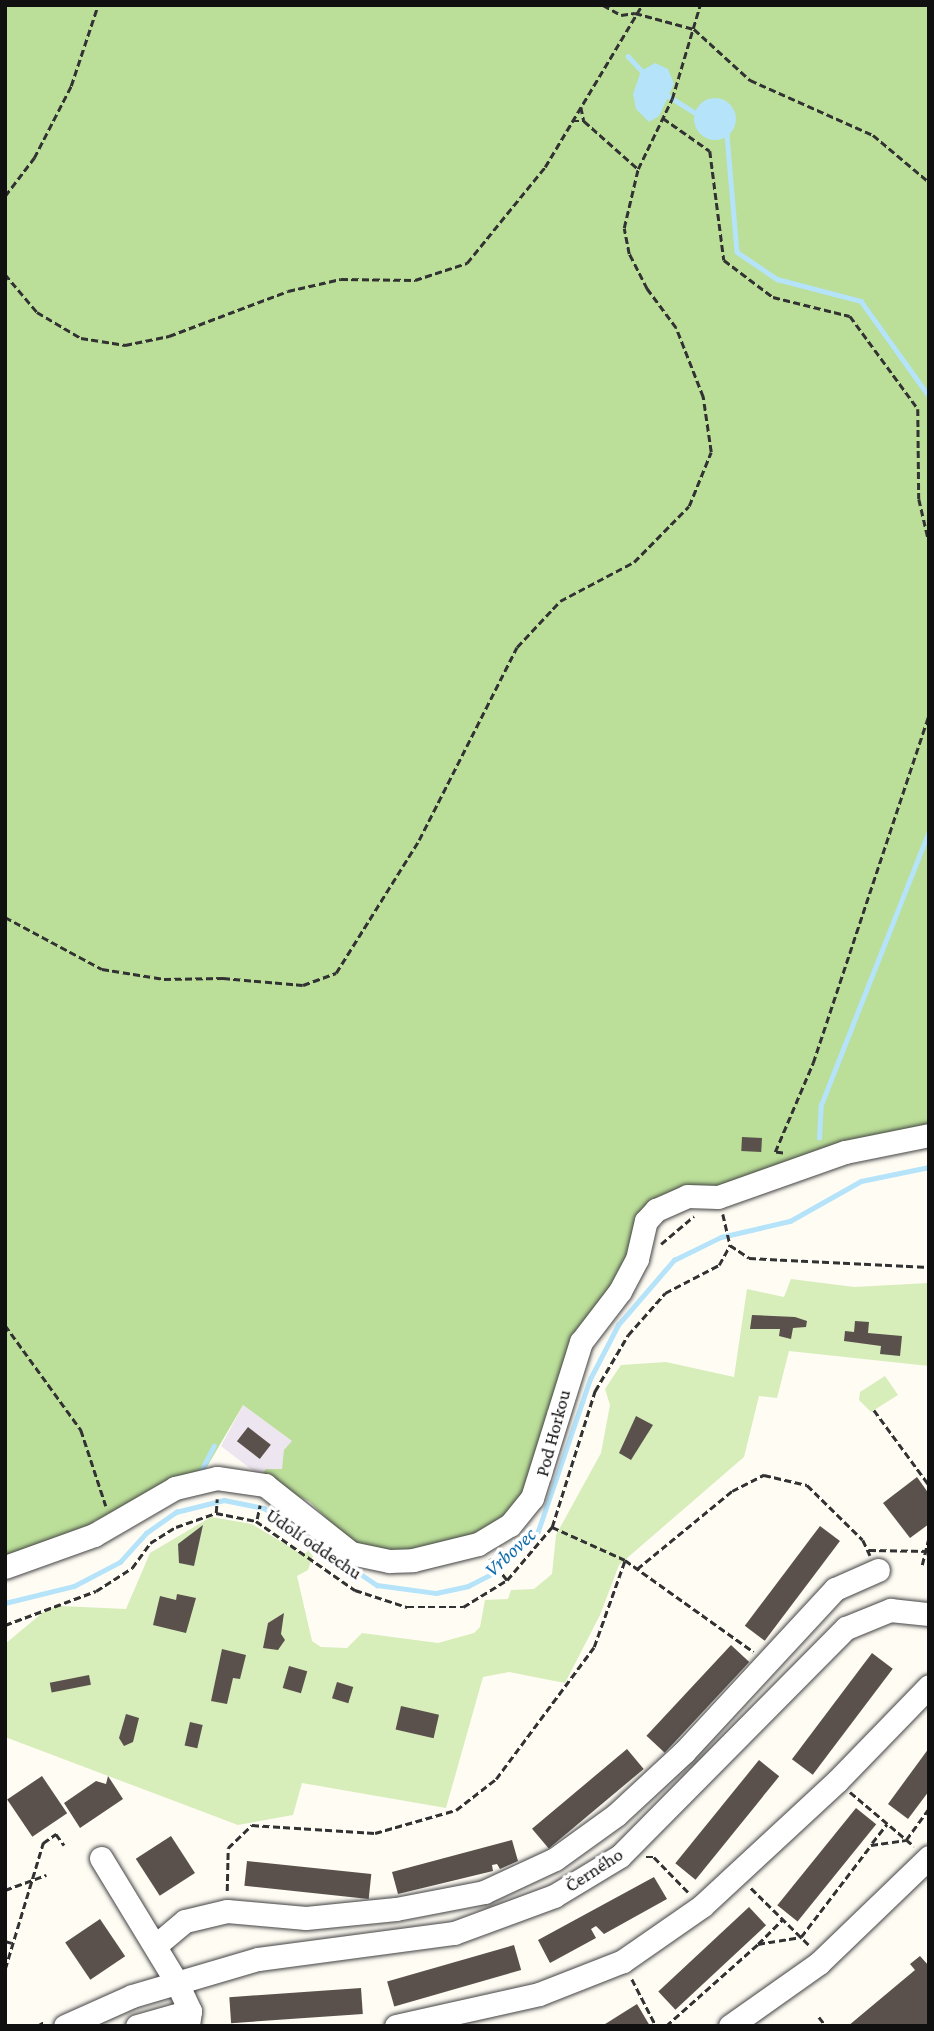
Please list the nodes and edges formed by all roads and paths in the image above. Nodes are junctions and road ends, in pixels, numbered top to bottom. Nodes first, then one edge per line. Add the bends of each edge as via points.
1 (98, 5) edge
2 (603, 5) edge
3 (642, 5) edge
4 (700, 5) edge
5 (635, 13) junction
6 (694, 29) junction
7 (581, 105) junction
8 (663, 118) junction
9 (572, 121) junction
10 (584, 121) junction
11 (638, 169) junction
12 (929, 182) edge
13 (5, 196) edge
14 (5, 274) edge
15 (929, 542) edge
16 (929, 714) edge
17 (5, 917) edge
18 (929, 1135) edge
19 (788, 1154) dead end
20 (718, 1197) junction
21 (726, 1226) dead end
22 (730, 1245) junction
23 (653, 1251) dead end
24 (929, 1267) edge
25 (5, 1325) edge
26 (874, 1410) dead end
27 (929, 1485) edge
28 (217, 1490) dead end
29 (262, 1498) dead end
30 (216, 1511) junction
31 (257, 1519) junction
32 (114, 1524) junction
33 (552, 1527) junction
34 (929, 1536) edge
35 (927, 1551) edge
36 (486, 1554) dead end
37 (625, 1560) junction
38 (873, 1560) junction
39 (922, 1565) dead end
40 (5, 1567) edge
41 (637, 1569) junction
42 (507, 1580) junction
43 (929, 1614) edge
44 (5, 1625) edge
45 (769, 1663) junction
46 (929, 1686) edge
47 (837, 1781) junction
48 (929, 1808) edge
49 (887, 1824) junction
50 (906, 1840) junction
51 (64, 1845) dead end
52 (871, 1845) junction
53 (928, 1857) edge
54 (101, 1858) dead end
55 (737, 1873) junction
56 (46, 1875) dead end
57 (28, 1881) junction
58 (5, 1890) edge
59 (227, 1911) junction
60 (783, 1919) junction
61 (801, 1937) junction
62 (5, 1941) edge
63 (12, 1944) junction
64 (758, 1944) junction
65 (155, 1946) junction
66 (823, 1959) junction
67 (623, 1961) junction
68 (5, 1969) edge
69 (177, 1983) junction
70 (819, 2017) dead end
71 (189, 2019) edge
72 (65, 2026) edge
73 (137, 2026) edge
74 (396, 2026) edge
75 (656, 2026) edge
76 (666, 2026) edge
77 (730, 2026) edge
78 (826, 2026) edge

1 - 13 path via 71,86 34,158
2 - 5 path via 621,15
3 - 5 path
4 - 6 path
5 - 6 path
5 - 7 path
6 - 8 path
6 - 12 path via 750,80 873,135
7 - 9 path
7 - 10 path
8 - 11 path
8 - 15 path via 710,151 724,260 773,297 850,316 918,409 919,499
9 - 10 path
9 - 14 path via 545,167 467,263 415,280 341,279 288,291 169,337 125,345 81,338 37,312
10 - 11 path
11 - 17 path via 624,228 629,254 646,289 676,328 703,397 711,452 690,506 634,562 560,601 517,647 419,840 336,973 303,985 223,978 164,979 102,969
16 - 19 path via 813,1063 775,1152
18 - 20 street, Pod Horkou via 845,1152
20 - 23 path
20 - 32 street, Pod Horkou via 687,1196 646,1221 637,1259 570,1366 555,1436 532,1498 510,1525 478,1544 413,1560 389,1561 351,1553 265,1485 217,1478 176,1488
21 - 22 path
22 - 24 path via 749,1258
22 - 33 path, Údolí oddechu via 719,1265 665,1293 628,1335 595,1391
25 - 32 path via 81,1430
26 - 27 path
28 - 30 path
29 - 31 path
30 - 31 path, Údolí oddechu
30 - 44 path via 150,1543 132,1569 96,1591
31 - 42 path, Údolí oddechu via 355,1590 407,1607 463,1607
32 - 40 street, Pod Horkou
33 - 37 path
33 - 42 path, Údolí oddechu
34 - 35 path
35 - 38 path
35 - 39 path
36 - 42 path
37 - 41 path
37 - 59 path via 594,1647 496,1779 456,1810 375,1833 252,1825 228,1848
38 - 41 path via 807,1485 764,1475 732,1491
38 - 45 street, Černého via 835,1589
41 - 45 path
43 - 69 street, Černého via 890,1610 846,1628 620,1856 554,1896 454,1933 258,1959
45 - 59 street, Černého via 617,1815 555,1859 484,1892 306,1918
46 - 47 street
47 - 49 path
47 - 55 street
48 - 50 path
49 - 50 path
49 - 52 path
50 - 52 path
50 - 53 path
51 - 57 path via 56,1834 43,1843
52 - 61 path
53 - 66 street
54 - 65 street
55 - 60 path
55 - 67 street via 698,1909
56 - 57 path
57 - 58 path
57 - 63 path
59 - 65 street, Černého via 185,1920
60 - 61 path
60 - 64 path
61 - 64 path
61 - 66 path
62 - 63 path
63 - 68 path
64 - 76 path
65 - 69 street
66 - 77 street
67 - 74 street via 539,1994
67 - 75 path
69 - 71 street
69 - 72 street, Černého via 132,1996
70 - 78 path
71 - 73 street

